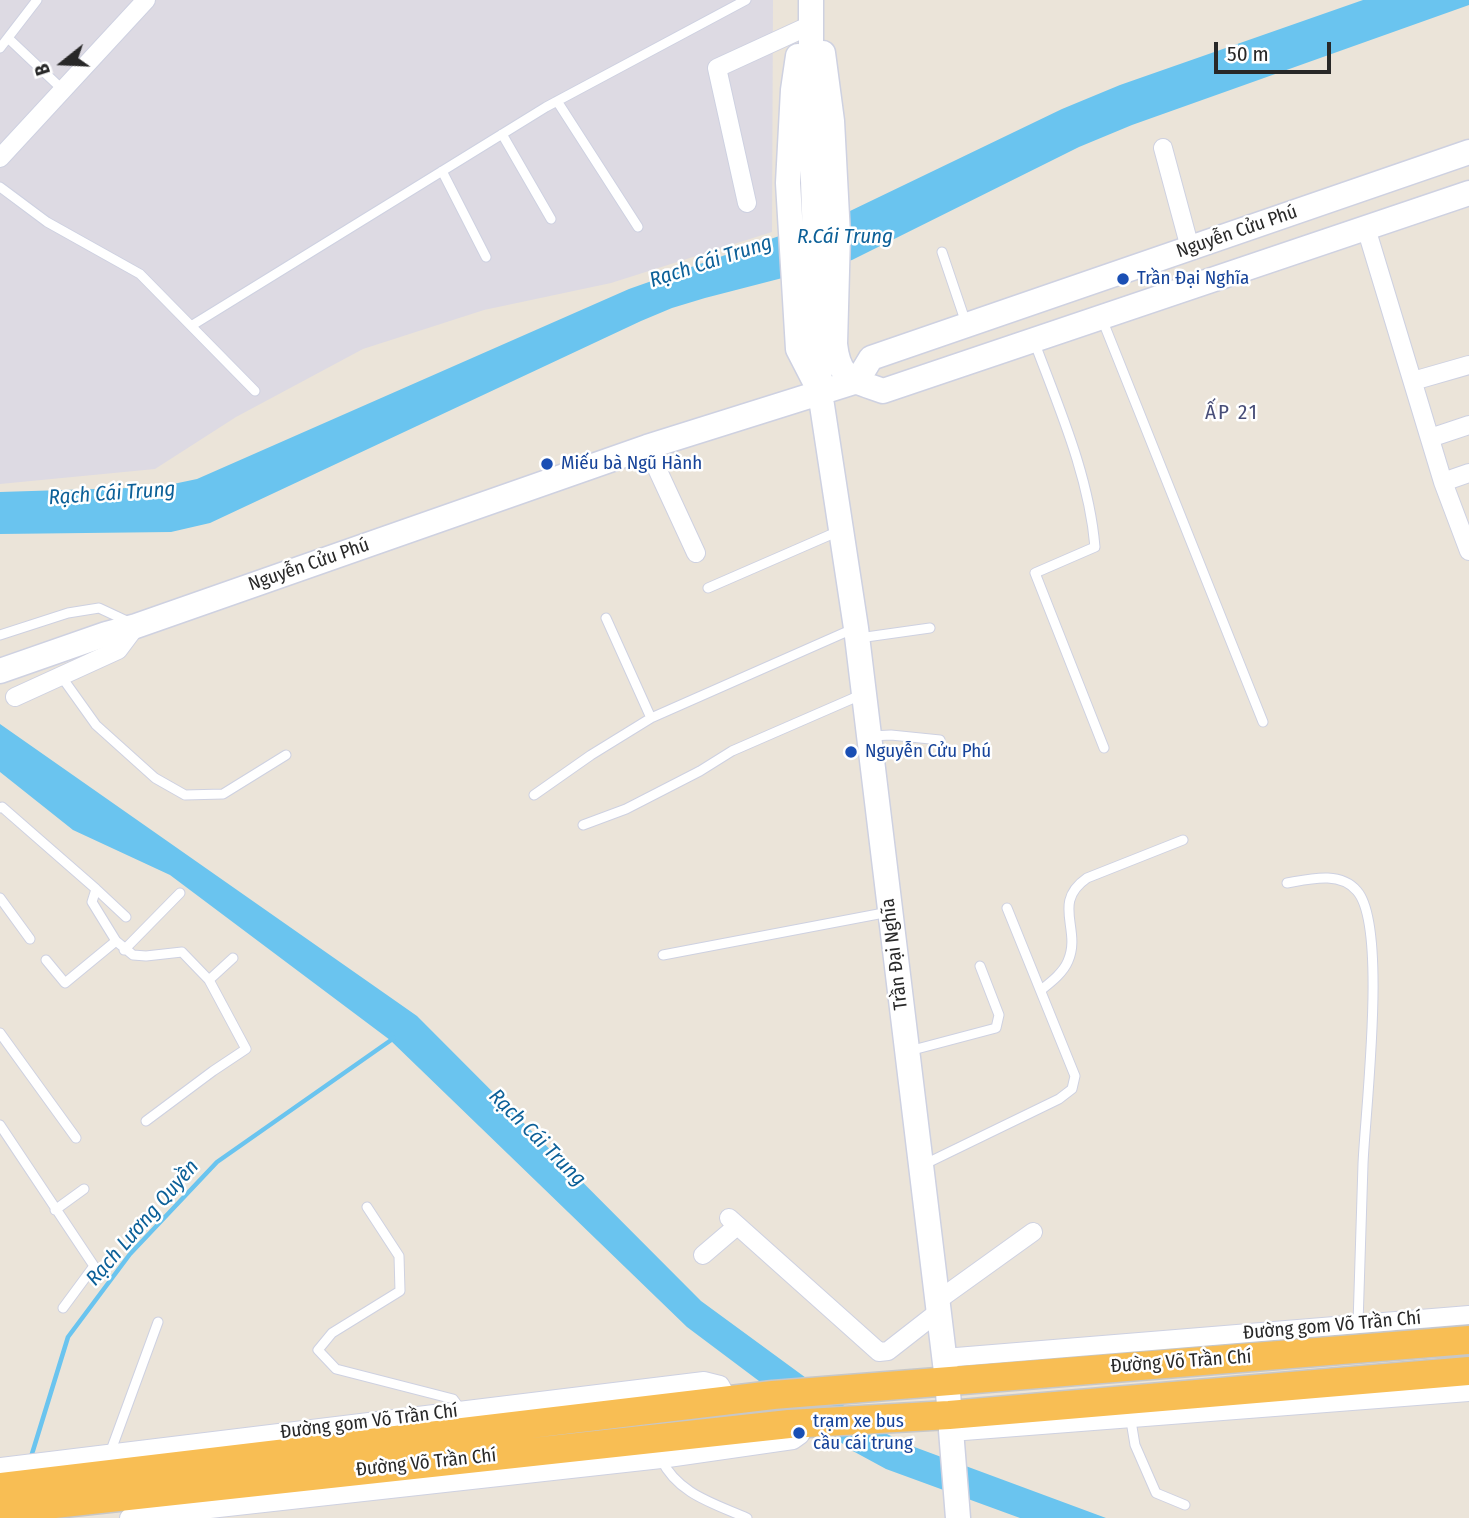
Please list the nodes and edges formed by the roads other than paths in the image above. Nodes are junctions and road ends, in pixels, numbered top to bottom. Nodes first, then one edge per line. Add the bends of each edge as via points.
1 (37, 0) edge
2 (146, 0) edge
3 (746, 0) edge
4 (811, 0) edge
5 (802, 29) junction
6 (8, 38) junction
7 (0, 48) edge
8 (63, 90) junction
9 (557, 102) junction
10 (502, 134) junction
11 (1163, 148) dead end
12 (1469, 152) edge
13 (0, 158) edge
14 (442, 171) junction
15 (0, 187) edge
16 (1469, 193) edge
17 (747, 203) dead end
18 (551, 219) dead end
19 (638, 227) dead end
20 (1366, 228) junction
21 (1190, 248) junction
22 (942, 252) dead end
23 (485, 257) dead end
24 (816, 281) junction
25 (1102, 318) junction
26 (967, 325) junction
27 (191, 326) junction
28 (1034, 340) junction
29 (835, 344) junction
30 (798, 349) junction
31 (1469, 365) edge
32 (857, 381) junction
33 (1413, 381) junction
34 (255, 391) dead end
35 (820, 392) junction
36 (782, 405) junction
37 (1469, 425) edge
38 (1430, 438) junction
39 (647, 447) junction
40 (1469, 473) edge
41 (1443, 482) junction
42 (841, 531) junction
43 (1469, 551) edge
44 (696, 553) dead end
45 (708, 588) dead end
46 (606, 618) dead end
47 (136, 626) junction
48 (930, 628) dead end
49 (857, 633) junction
50 (0, 635) edge
51 (0, 671) edge
52 (61, 676) junction
53 (864, 693) junction
54 (15, 697) dead end
55 (650, 718) junction
56 (1263, 722) dead end
57 (869, 736) junction
58 (940, 740) dead end
59 (1104, 748) dead end
60 (286, 755) dead end
61 (534, 795) dead end
62 (0, 808) edge
63 (583, 825) dead end
64 (1183, 839) dead end
65 (1287, 883) dead end
66 (96, 889) junction
67 (180, 893) dead end
68 (0, 898) edge
69 (1007, 908) dead end
70 (890, 912) junction
71 (126, 917) dead end
72 (30, 939) dead end
73 (116, 941) junction
74 (124, 950) junction
75 (663, 955) dead end
76 (233, 958) dead end
77 (46, 960) dead end
78 (980, 966) dead end
79 (208, 980) junction
80 (1041, 990) junction
81 (0, 1033) edge
82 (907, 1052) junction
83 (146, 1121) dead end
84 (0, 1125) edge
85 (76, 1138) dead end
86 (921, 1166) junction
87 (84, 1189) dead end
88 (367, 1207) dead end
89 (55, 1210) junction
90 (1033, 1232) dead end
91 (703, 1255) dead end
92 (938, 1307) junction
93 (63, 1308) dead end
94 (1469, 1315) edge
95 (158, 1322) dead end
96 (1358, 1324) junction
97 (1469, 1340) edge
98 (945, 1369) junction
99 (1469, 1371) edge
100 (1469, 1392) edge
101 (729, 1401) junction
102 (1128, 1409) junction
103 (462, 1411) junction
104 (798, 1424) junction
105 (951, 1431) junction
106 (110, 1453) junction
107 (661, 1460) junction
108 (0, 1467) edge
109 (0, 1487) edge
110 (63, 1491) junction
111 (1185, 1505) dead end
112 (91, 1508) edge
113 (0, 1510) edge
114 (957, 1511) edge
115 (129, 1518) edge
116 (747, 1518) edge

1 - 6 lane
2 - 8 street
3 - 9 lane
4 - 5 main road, Trần Đại Nghĩa
4 - 24 main road, Trần Đại Nghĩa via 832,121
5 - 17 street via 717,68
5 - 24 main road, Trần Đại Nghĩa via 788,183
6 - 7 lane
6 - 8 lane
8 - 13 street
9 - 10 lane
9 - 19 lane
10 - 14 lane
10 - 18 lane
11 - 21 street
12 - 21 main road, Nguyễn Cửu Phú
14 - 23 lane
14 - 27 lane
15 - 27 lane via 47,222 140,274
16 - 20 main road, Nguyễn Cửu Phú
20 - 25 main road, Nguyễn Cửu Phú
20 - 33 street
21 - 26 main road, Nguyễn Cửu Phú
22 - 26 lane
24 - 29 main road, Trần Đại Nghĩa
24 - 30 main road, Trần Đại Nghĩa
24 - 35 main road, Trần Đại Nghĩa
25 - 28 main road, Nguyễn Cửu Phú
25 - 56 lane
26 - 32 main road, Nguyễn Cửu Phú via 872,358
27 - 34 lane
28 - 32 main road, Nguyễn Cửu Phú via 883,391
28 - 59 lane via 1074,450 1093,521 1095,547 1035,573
29 - 32 main road via 841,370
29 - 35 main road, Trần Đại Nghĩa
30 - 35 main road, Trần Đại Nghĩa
30 - 36 main road via 797,385
31 - 33 street
32 - 35 main road, Nguyễn Cửu Phú
33 - 38 street
35 - 36 main road, Nguyễn Cửu Phú
35 - 42 main road, Trần Đại Nghĩa
36 - 39 main road, Nguyễn Cửu Phú
37 - 38 street
38 - 41 street
39 - 44 street
39 - 47 main road, Nguyễn Cửu Phú
40 - 41 street
41 - 43 street
42 - 45 lane
42 - 49 main road, Trần Đại Nghĩa
46 - 55 lane
47 - 50 lane via 99,608
47 - 51 main road, Nguyễn Cửu Phú
47 - 52 street via 118,650
48 - 49 lane
49 - 53 main road, Trần Đại Nghĩa
49 - 55 lane
52 - 54 street
52 - 60 lane via 96,725 155,778 185,795 223,794
53 - 57 main road, Trần Đại Nghĩa
53 - 63 lane via 732,751 626,809
55 - 61 lane
57 - 58 lane
57 - 70 main road, Trần Đại Nghĩa
62 - 66 lane
64 - 80 lane via 1075,887 1069,896 1069,960
65 - 96 lane via 1327,878 1349,883 1369,918 1373,944 1371,1041
66 - 71 lane
66 - 73 lane via 92,902
67 - 74 lane
68 - 72 lane
69 - 80 lane
70 - 75 lane
70 - 82 main road, Trần Đại Nghĩa
73 - 74 lane
73 - 77 lane via 65,983
74 - 79 lane via 139,956 182,951
76 - 79 lane
78 - 82 lane via 999,1015 996,1028
79 - 83 lane via 246,1049
80 - 86 lane via 1075,1076 1072,1089
81 - 85 lane
82 - 86 main road, Trần Đại Nghĩa
84 - 89 lane
86 - 92 main road, Trần Đại Nghĩa
87 - 89 lane
88 - 103 lane via 399,1256 400,1291 332,1333 318,1350 336,1369 453,1399
89 - 93 lane via 94,1266
90 - 92 street
91 - 92 street via 733,1222 879,1352 888,1351
92 - 98 main road, Trần Đại Nghĩa
94 - 96 street, Đường gom Võ Trần Chí
95 - 106 lane
96 - 98 street, Đường gom Võ Trần Chí
97 - 98 highway, Đường Võ Trần Chí
98 - 101 highway, Đường Võ Trần Chí via 894,1384
98 - 105 main road, Trần Đại Nghĩa
99 - 102 highway, Đường Võ Trần Chí
100 - 102 street
101 - 103 street, Đường gom Võ Trần Chí via 720,1385 704,1381
101 - 110 highway, Đường Võ Trần Chí
102 - 105 highway, Đường Võ Trần Chí
102 - 111 lane via 1135,1445 1156,1493
103 - 106 street, Đường gom Võ Trần Chí
104 - 105 highway, Đường Võ Trần Chí via 896,1419
104 - 107 street via 800,1435 793,1440
104 - 112 highway, Đường Võ Trần Chí
105 - 114 main road, Trần Đại Nghĩa
106 - 108 street, Đường gom Võ Trần Chí
107 - 115 street
107 - 116 lane via 682,1488
109 - 110 highway
110 - 112 highway, Đường Võ Trần Chí
110 - 113 highway

